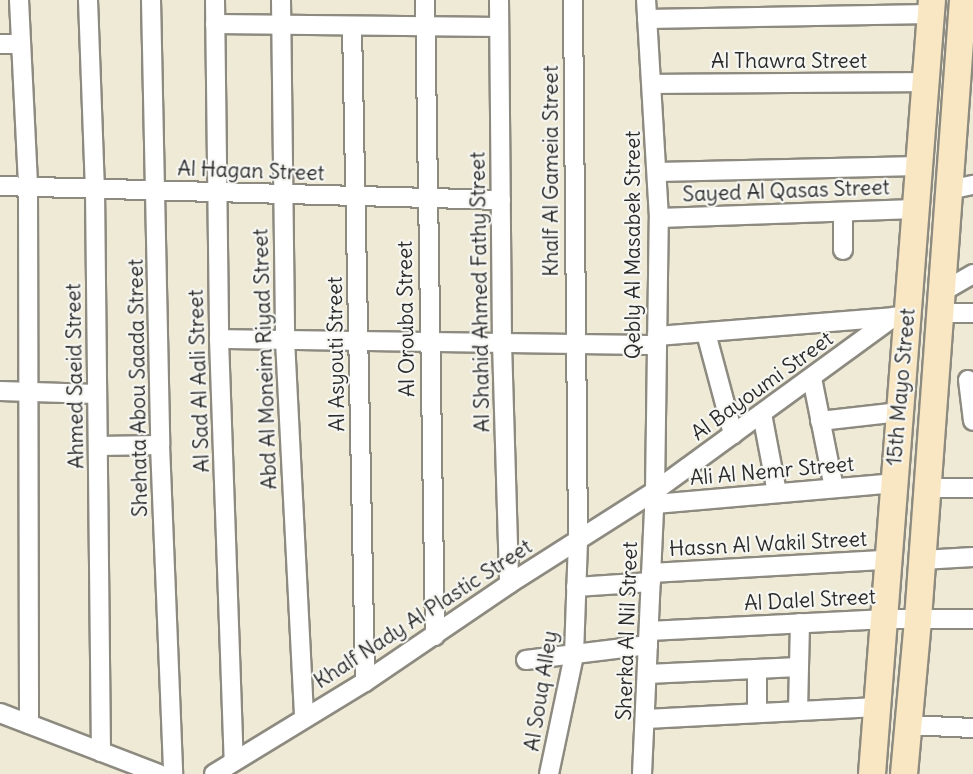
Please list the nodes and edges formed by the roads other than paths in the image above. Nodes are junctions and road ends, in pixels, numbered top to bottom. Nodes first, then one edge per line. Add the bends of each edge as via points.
1 (19, 0) edge
2 (88, 0) edge
3 (151, 0) edge
4 (214, 0) edge
5 (281, 0) edge
6 (425, 0) edge
7 (499, 0) edge
8 (573, 0) edge
9 (646, 0) edge
10 (963, 0) edge
11 (932, 7) edge
12 (647, 19) junction
13 (215, 24) junction
14 (281, 25) junction
15 (352, 26) junction
16 (425, 27) junction
17 (499, 27) junction
18 (0, 44) edge
19 (21, 44) junction
20 (966, 50) edge
21 (926, 82) junction
22 (653, 84) junction
23 (964, 115) edge
24 (919, 166) junction
25 (657, 172) junction
26 (0, 186) edge
27 (28, 187) junction
28 (961, 188) edge
29 (95, 189) junction
30 (156, 190) junction
31 (216, 192) junction
32 (282, 194) junction
33 (356, 196) junction
34 (427, 198) junction
35 (501, 200) junction
36 (915, 209) junction
37 (843, 212) junction
38 (658, 218) junction
39 (843, 250) dead end
40 (973, 274) edge
41 (941, 302) junction
42 (973, 313) edge
43 (900, 317) junction
44 (706, 333) junction
45 (219, 339) junction
46 (285, 340) junction
47 (657, 340) junction
48 (358, 341) junction
49 (429, 342) junction
50 (502, 343) junction
51 (574, 343) junction
52 (936, 377) junction
53 (812, 378) junction
54 (970, 380) edge
55 (0, 391) edge
56 (29, 392) junction
57 (97, 394) junction
58 (899, 412) junction
59 (762, 414) junction
60 (820, 421) junction
61 (973, 421) edge
62 (734, 434) junction
63 (160, 445) junction
64 (98, 446) junction
65 (893, 483) junction
66 (834, 488) junction
67 (928, 488) junction
68 (973, 488) edge
69 (777, 493) junction
70 (655, 497) junction
71 (578, 542) junction
72 (973, 557) edge
73 (887, 560) junction
74 (922, 560) junction
75 (651, 578) junction
76 (509, 584) junction
77 (576, 587) junction
78 (882, 619) junction
79 (918, 619) junction
80 (973, 619) edge
81 (800, 623) junction
82 (435, 636) junction
83 (649, 638) junction
84 (574, 655) junction
85 (526, 660) dead end
86 (799, 667) junction
87 (757, 669) junction
88 (647, 674) junction
89 (365, 682) junction
90 (877, 707) junction
91 (798, 711) junction
92 (0, 713) edge
93 (757, 713) junction
94 (304, 717) junction
95 (646, 719) junction
96 (30, 724) junction
97 (909, 725) junction
98 (973, 729) edge
99 (101, 752) junction
100 (234, 761) junction
101 (159, 774) edge
102 (173, 774) edge
103 (214, 774) edge
104 (549, 774) edge
105 (642, 774) edge
106 (872, 774) edge
107 (904, 774) edge

1 - 19 street
2 - 29 street, Ahmed Saeid Street
3 - 30 street, Shehata Abou Saada Street
4 - 13 street, Al Sad Al Aali Street
5 - 14 street, Abd Al Moneim Riyad Street
6 - 16 street, Al Orouba Street
7 - 17 street, Al Shahid Ahmed Fathy Street
8 - 51 street, Khalf Al Gameia Street
9 - 12 street, Qebly Al Masabek Street
10 - 20 main road, 15th Mayo Street
11 - 12 street
11 - 21 main road, 15th Mayo Street
12 - 22 street, Qebly Al Masabek Street
13 - 14 street
13 - 31 street, Al Sad Al Aali Street
14 - 15 street
14 - 32 street, Abd Al Moneim Riyad Street
15 - 16 street
15 - 33 street, Al Asyouti Street
16 - 17 street
16 - 34 street, Al Orouba Street
17 - 35 street, Al Shahid Ahmed Fathy Street
18 - 19 street
19 - 27 street
20 - 23 main road, 15th Mayo Street
21 - 22 street, Al Thawra Street
21 - 24 main road, 15th Mayo Street
22 - 25 street, Qebly Al Masabek Street
23 - 28 main road, 15th Mayo Street
24 - 25 street
24 - 36 main road, 15th Mayo Street
25 - 38 street, Qebly Al Masabek Street
26 - 27 street, Al Hagan Street
27 - 29 street, Al Hagan Street
27 - 56 street
28 - 41 main road, 15th Mayo Street
29 - 30 street, Al Hagan Street
29 - 57 street, Ahmed Saeid Street
30 - 31 street, Al Hagan Street
30 - 63 street, Shehata Abou Saada Street
31 - 32 street, Al Hagan Street
31 - 45 street, Al Sad Al Aali Street
32 - 33 street, Al Hagan Street
32 - 46 street, Abd Al Moneim Riyad Street
33 - 34 street, Al Hagan Street
33 - 48 street, Al Asyouti Street
34 - 35 street, Al Hagan Street
34 - 49 street, Al Orouba Street
35 - 50 street, Al Shahid Ahmed Fathy Street
36 - 37 street, Sayed Al Qasas Street
36 - 43 main road, 15th Mayo Street
37 - 38 street, Sayed Al Qasas Street
37 - 39 street
38 - 47 street, Qebly Al Masabek Street
40 - 41 street
41 - 42 street
41 - 52 main road, 15th Mayo Street
43 - 44 street
43 - 53 street, Al Bayoumi Street
43 - 58 main road, 15th Mayo Street
44 - 47 street
44 - 62 street
45 - 46 street
45 - 100 street, Al Sad Al Aali Street
46 - 48 street
46 - 94 street, Abd Al Moneim Riyad Street
47 - 51 street
47 - 70 street, Qebly Al Masabek Street
48 - 49 street
48 - 89 street, Al Asyouti Street
49 - 50 street
49 - 82 street, Al Orouba Street
50 - 51 street
50 - 76 street, Al Shahid Ahmed Fathy Street
51 - 71 street, Khalf Al Gameia Street
52 - 54 street
52 - 67 main road, 15th Mayo Street
53 - 59 street, Al Bayoumi Street
53 - 60 street
54 - 61 street
55 - 56 street
56 - 57 street
56 - 96 street
57 - 64 street, Ahmed Saeid Street
58 - 60 street
58 - 65 main road, 15th Mayo Street
59 - 62 street, Al Bayoumi Street
59 - 69 street
60 - 66 street
62 - 70 street, Al Bayoumi Street
63 - 64 street
63 - 102 street, Shehata Abou Saada Street
64 - 99 street, Ahmed Saeid Street
65 - 66 street, Ali Al Nemr Street
65 - 73 main road, 15th Mayo Street
66 - 69 street, Ali Al Nemr Street
67 - 68 street
67 - 74 main road, 15th Mayo Street
69 - 70 street, Ali Al Nemr Street
70 - 71 street, Khalf Nady Al Plastic Street
70 - 75 street, Sherka Al Nil Street
71 - 76 street, Khalf Nady Al Plastic Street
71 - 77 street, Al Souq Alley
72 - 74 street
73 - 75 street, Hassn Al Wakil Street
73 - 78 main road, 15th Mayo Street
74 - 79 main road, 15th Mayo Street
75 - 77 street, Hassn Al Wakil Street
75 - 83 street, Sherka Al Nil Street
76 - 82 street, Khalf Nady Al Plastic Street
77 - 84 street, Al Souq Alley
78 - 79 street, Al Dalel Street
78 - 81 street, Al Dalel Street
78 - 90 main road, 15th Mayo Street
79 - 80 street, Al Dalel Street
79 - 97 main road, 15th Mayo Street
81 - 83 street, Al Dalel Street
81 - 86 street
82 - 89 street, Khalf Nady Al Plastic Street
83 - 84 street, Al Dalel Street
83 - 88 street, Sherka Al Nil Street
84 - 85 street, Al Dalel Street
84 - 104 street, Al Souq Alley
86 - 87 street
86 - 91 street
87 - 88 street
87 - 93 street
88 - 95 street, Sherka Al Nil Street
89 - 94 street, Khalf Nady Al Plastic Street
90 - 91 street
90 - 106 main road, 15th Mayo Street
91 - 93 street
92 - 96 street
93 - 95 street
94 - 100 street, Khalf Nady Al Plastic Street
95 - 105 street, Sherka Al Nil Street
96 - 99 street
97 - 98 street
97 - 107 main road, 15th Mayo Street
99 - 101 street
100 - 103 street, Khalf Nady Al Plastic Street

